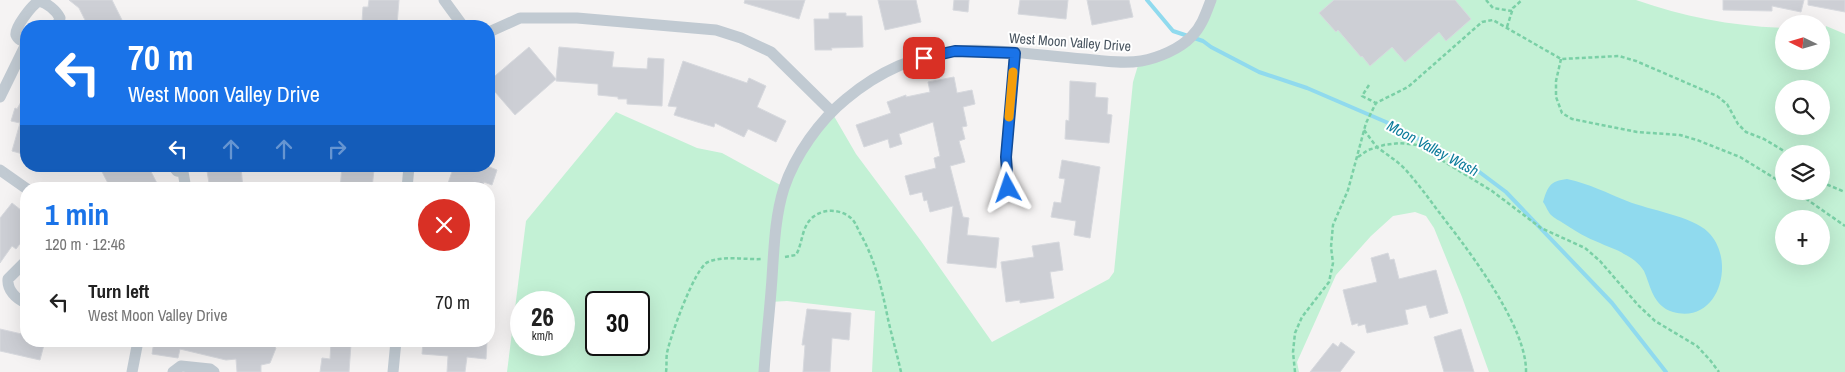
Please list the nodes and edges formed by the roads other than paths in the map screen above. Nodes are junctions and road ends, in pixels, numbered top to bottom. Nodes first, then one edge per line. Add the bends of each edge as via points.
1 (444, 0) edge
2 (1211, 0) edge
3 (22, 20) edge
4 (59, 20) edge
5 (459, 20) edge
6 (20, 23) edge
7 (495, 29) edge
8 (20, 40) edge
9 (1015, 53) junction
10 (20, 55) edge
11 (0, 97) edge
12 (831, 111) junction
13 (0, 170) edge
14 (20, 184) edge
15 (1008, 188) dead end
16 (20, 267) edge
17 (20, 300) edge
18 (137, 347) edge
19 (395, 347) edge
20 (132, 372) edge
21 (173, 372) edge
22 (214, 372) edge
23 (393, 372) edge
24 (764, 372) edge

1 - 5 street
2 - 9 street, West Moon Valley Drive via 1203,21 1191,36 1154,58 1118,62
3 - 4 street via 39,1 57,13
6 - 8 street via 16,29
7 - 12 street via 520,18 577,18 716,30 771,52
9 - 12 street, West Moon Valley Drive via 955,51 914,60 862,86
9 - 15 street via 1006,157
10 - 11 street
12 - 24 street, West Moon Valley Drive via 806,144 784,187 773,259
13 - 14 street
16 - 17 street via 8,279 7,286
18 - 20 street
19 - 23 street
21 - 22 street via 180,366

